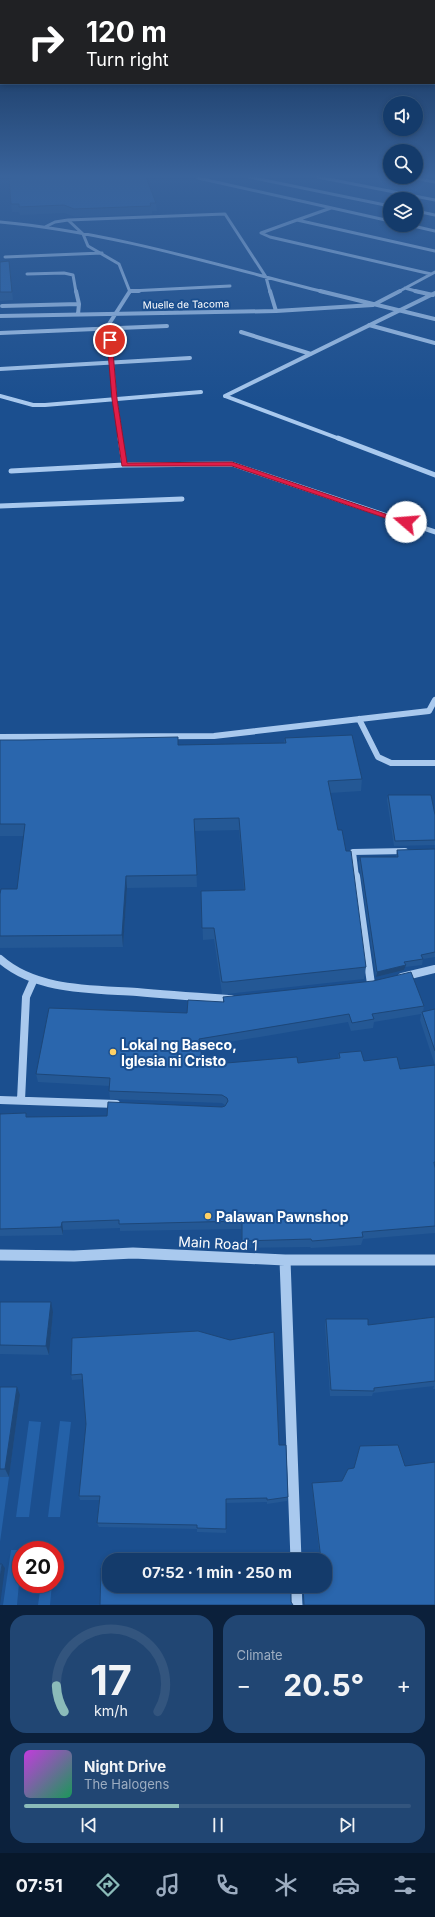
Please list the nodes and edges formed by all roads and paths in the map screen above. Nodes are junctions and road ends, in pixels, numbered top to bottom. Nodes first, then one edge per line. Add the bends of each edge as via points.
1 (159, 252) edge
2 (250, 252) edge
3 (342, 252) edge
4 (102, 253) joint
5 (5, 257) dead end
6 (433, 273) edge
7 (27, 274) dead end
8 (266, 277) junction
9 (230, 286) dead end
10 (404, 288) junction
11 (130, 291) junction
12 (434, 294) edge
13 (79, 304) junction
14 (373, 305) junction
15 (2, 306) edge
16 (399, 310) junction
17 (276, 311) junction
18 (78, 314) junction
19 (117, 314) junction
20 (0, 316) edge
21 (435, 319) edge
22 (369, 325) junction
23 (167, 326) dead end
24 (109, 330) junction
25 (241, 332) dead end
26 (0, 333) edge
27 (435, 343) edge
28 (311, 354) junction
29 (190, 358) dead end
30 (111, 362) junction
31 (0, 369) edge
32 (201, 392) dead end
33 (0, 396) edge
34 (115, 399) junction
35 (124, 464) junction
36 (11, 471) dead end
37 (435, 475) edge
38 (182, 499) dead end
39 (0, 506) edge
40 (435, 532) edge
41 (435, 700) edge
42 (428, 711) junction
43 (435, 716) edge
44 (359, 719) junction
45 (0, 737) edge
46 (435, 763) edge
47 (413, 851) edge
48 (0, 959) edge
49 (435, 969) edge
50 (34, 979) junction
51 (393, 979) edge
52 (371, 983) edge
53 (243, 998) edge
54 (0, 1100) edge
55 (21, 1100) junction
56 (122, 1104) edge
57 (0, 1255) edge
58 (285, 1260) junction
59 (435, 1260) edge
60 (296, 1553) edge
61 (296, 1593) edge
62 (297, 1605) edge

1 - 8 street
2 - 8 street
3 - 6 street
4 - 5 street
4 - 11 street via 119,264
6 - 10 street
7 - 13 street via 73,275
8 - 14 street
8 - 17 street
9 - 11 street
10 - 12 street
10 - 14 street
11 - 19 street
12 - 16 street
13 - 15 street
13 - 18 street
14 - 16 street
14 - 17 street, Muelle de Tacoma
16 - 21 street
16 - 22 street
17 - 19 street, Muelle de Tacoma
18 - 19 street, Muelle de Tacoma
18 - 20 street, Muelle de Tacoma
19 - 24 street via 109,324
22 - 27 street
22 - 28 street
23 - 24 street
24 - 26 street
24 - 30 street
25 - 28 street
28 - 37 street via 226,396
29 - 30 street
30 - 31 street
30 - 34 street
32 - 34 street
33 - 34 street via 32,405
34 - 35 street
35 - 36 street
35 - 40 street via 232,464
38 - 39 street
41 - 42 street
42 - 43 street
42 - 44 street
44 - 45 street via 214,736
44 - 46 street via 378,757 391,763
47 - 52 street via 353,852
48 - 50 street via 10,968
49 - 51 street
50 - 53 street via 76,988 227,1000
50 - 55 street via 26,997
54 - 55 street
55 - 56 street
57 - 58 street, Main Road 1 via 74,1256 133,1253
58 - 59 street, Main Road 1
58 - 60 street
61 - 62 street

